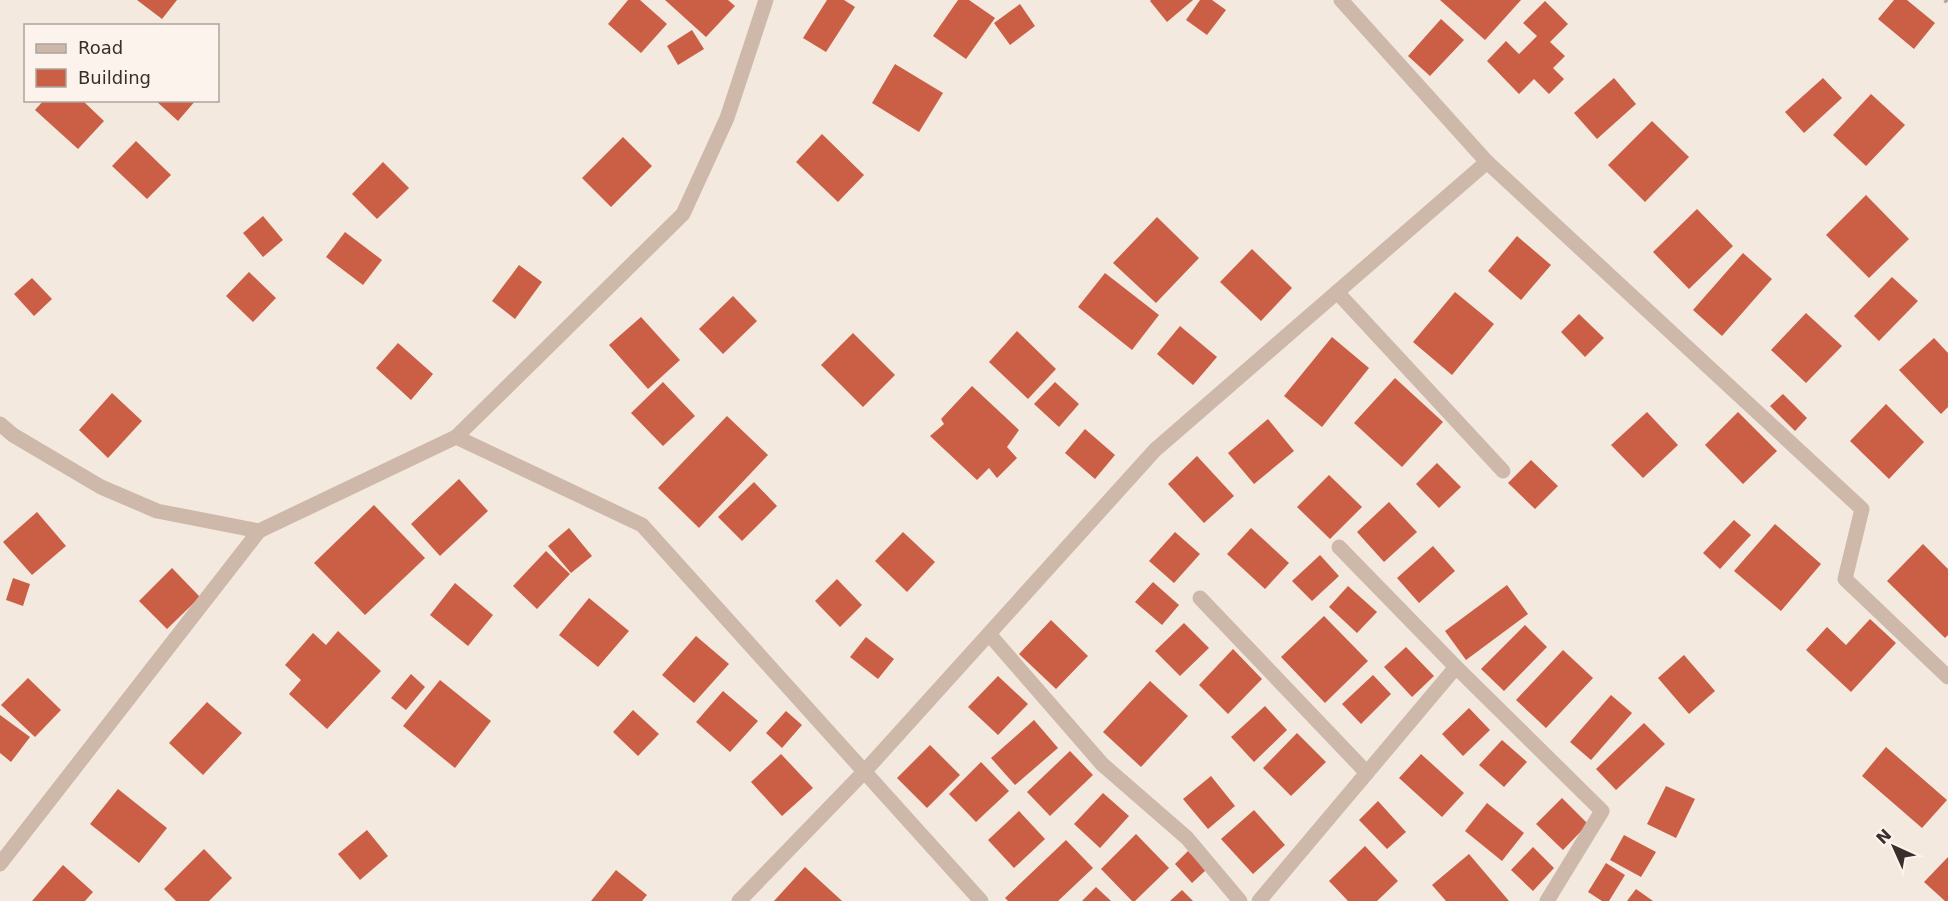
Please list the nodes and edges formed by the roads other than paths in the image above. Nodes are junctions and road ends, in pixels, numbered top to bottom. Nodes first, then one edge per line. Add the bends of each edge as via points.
1 (766, 0) edge
2 (1341, 0) edge
3 (1487, 162) junction
4 (1337, 292) junction
5 (0, 424) edge
6 (456, 437) junction
7 (1503, 471) dead end
8 (259, 531) junction
9 (1339, 547) dead end
10 (1200, 598) dead end
11 (989, 634) junction
12 (1456, 667) junction
13 (1948, 677) edge
14 (864, 772) junction
15 (1367, 773) junction
16 (0, 864) edge
17 (739, 901) edge
18 (981, 901) edge
19 (1240, 901) edge
20 (1259, 901) edge
21 (1546, 901) edge

1 - 6 street via 727,118 683,214
2 - 3 street
3 - 4 street
3 - 13 street via 1862,509 1845,579
4 - 7 street
4 - 11 street via 1155,450
5 - 8 street via 101,488 156,511
6 - 8 street
6 - 14 street via 642,525
8 - 16 street
9 - 12 street
10 - 15 street
11 - 14 street
11 - 19 street via 1102,765 1187,838
12 - 15 street
12 - 21 street via 1602,811
14 - 17 street
14 - 18 street
15 - 20 street

